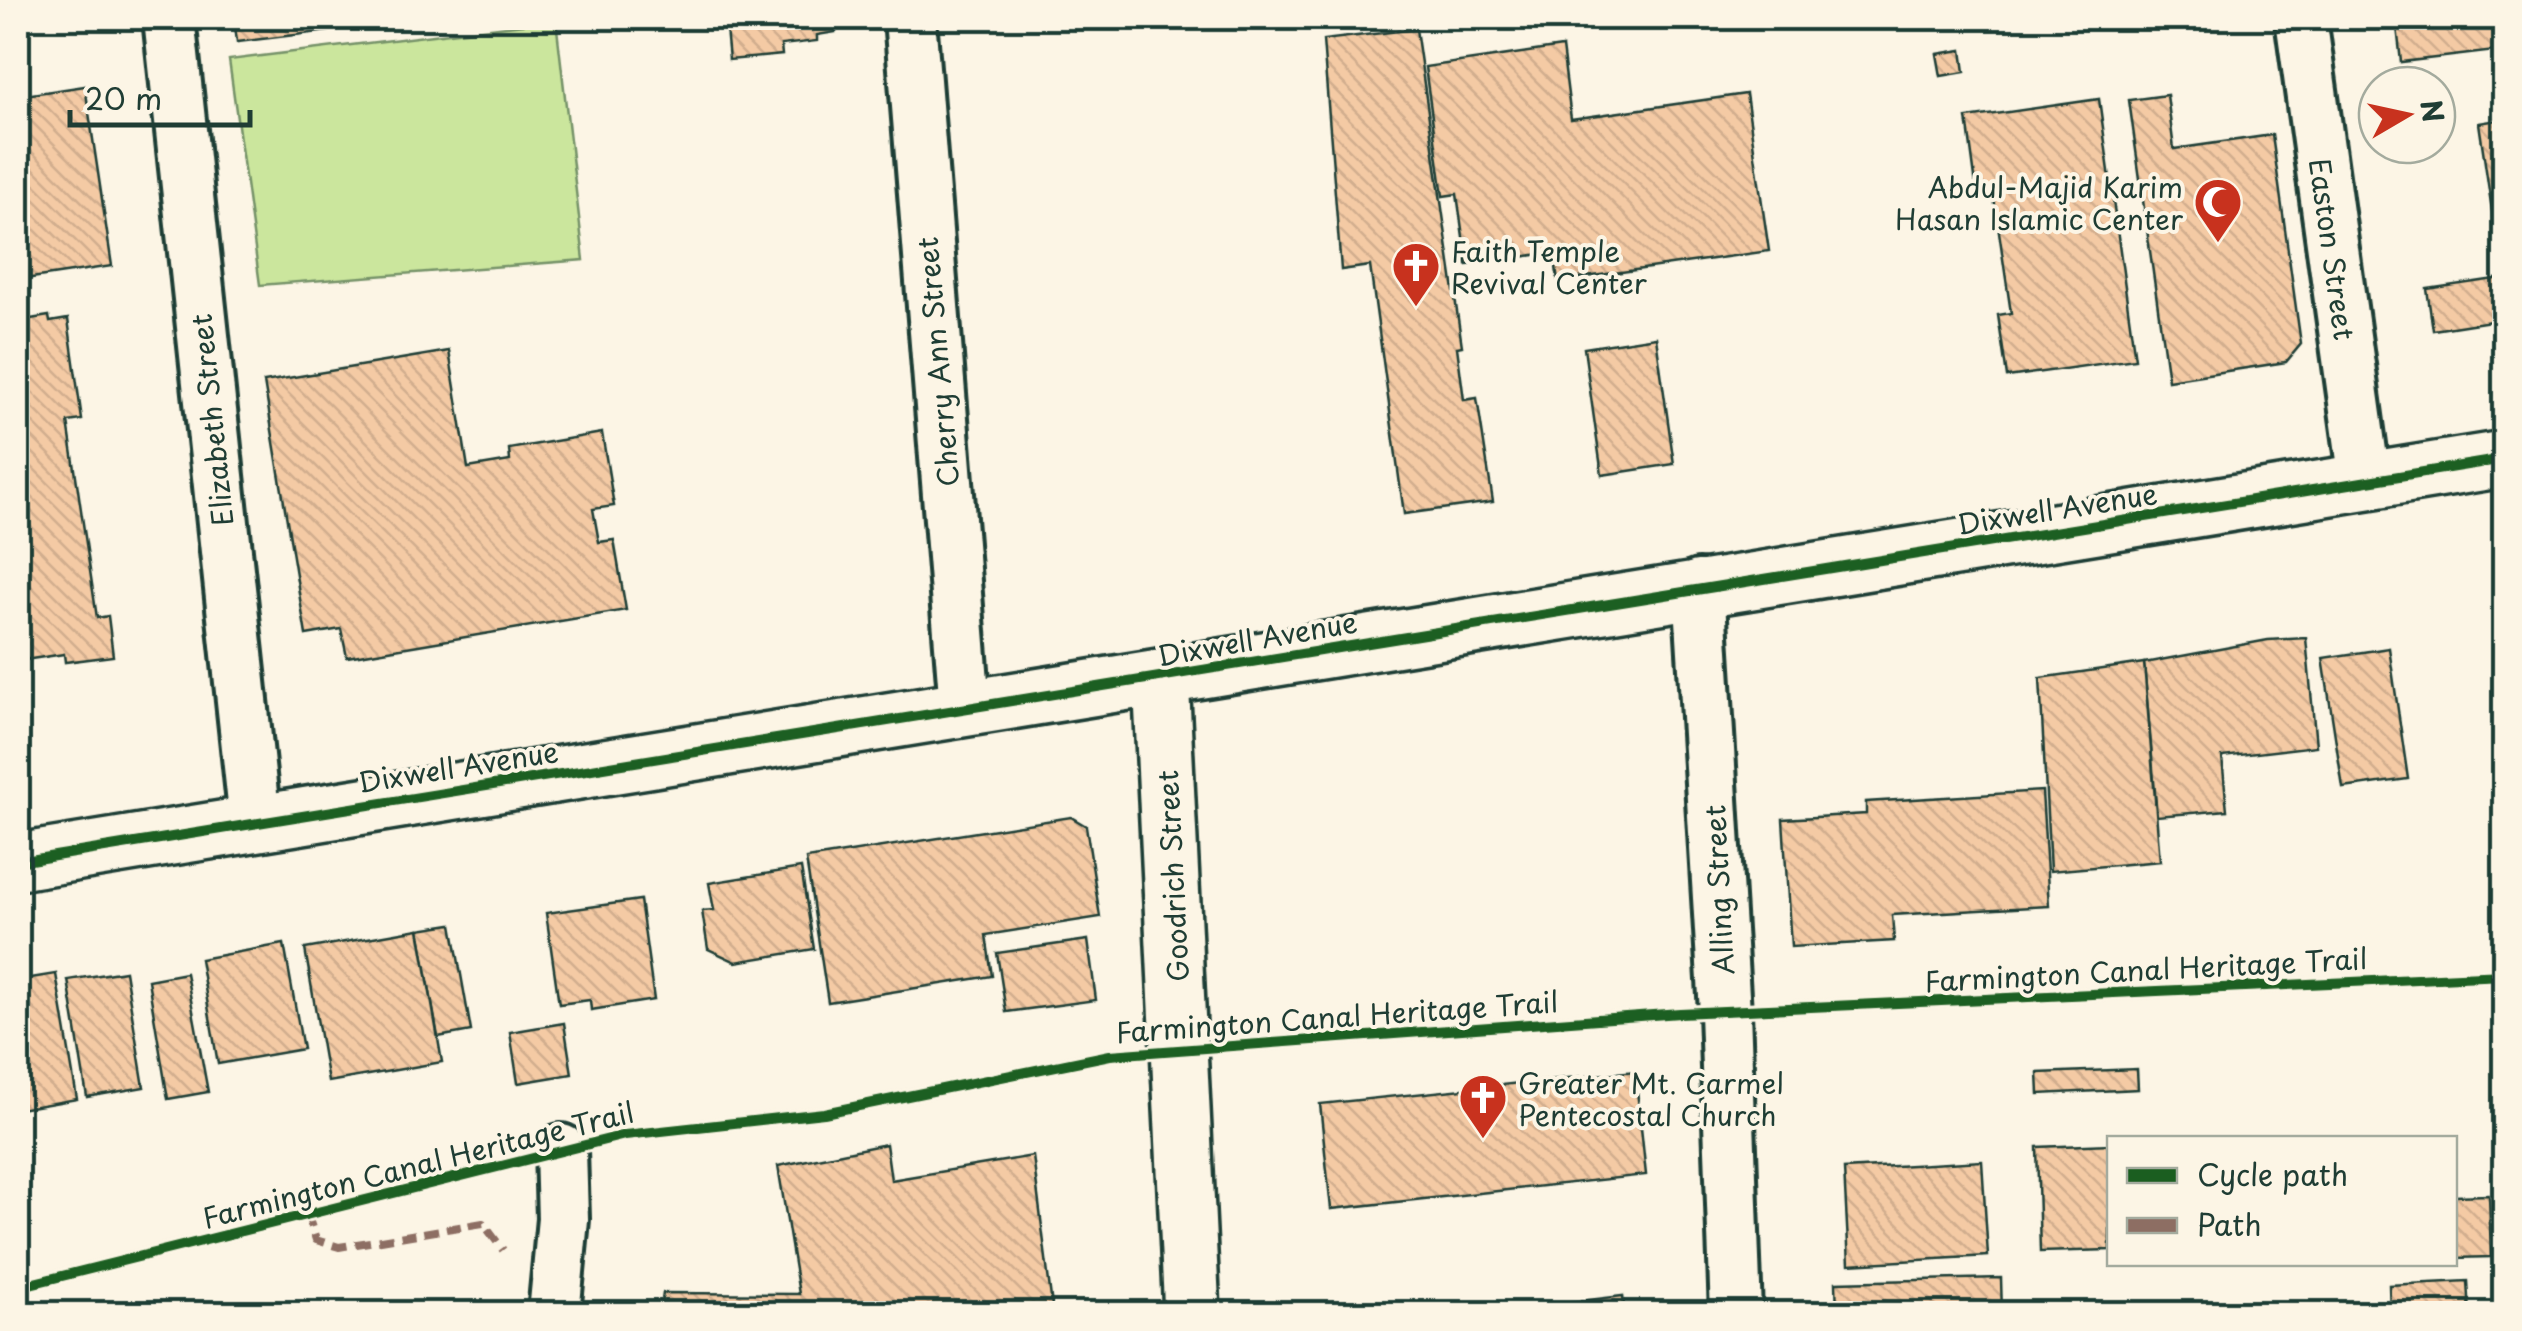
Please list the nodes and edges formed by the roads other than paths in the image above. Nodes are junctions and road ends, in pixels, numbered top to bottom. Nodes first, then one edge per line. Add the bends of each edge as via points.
1 (169, 18) edge
2 (910, 18) edge
3 (2302, 18) edge
4 (2504, 459) edge
5 (2365, 481) junction
6 (1699, 586) junction
7 (1161, 678) junction
8 (965, 707) junction
9 (255, 822) junction
10 (18, 862) edge
11 (561, 1150) dead end
12 (554, 1314) edge
13 (1192, 1314) edge
14 (1736, 1314) edge

1 - 9 street, Elizabeth Street
2 - 8 street, Cherry Ann Street
3 - 5 street, Easton Street
4 - 5 main road, Dixwell Avenue
5 - 6 main road, Dixwell Avenue
6 - 7 main road, Dixwell Avenue
6 - 14 street, Alling Street
7 - 8 main road, Dixwell Avenue
7 - 13 main road, Goodrich Street
8 - 9 main road, Dixwell Avenue
9 - 10 main road, Dixwell Avenue
11 - 12 street

